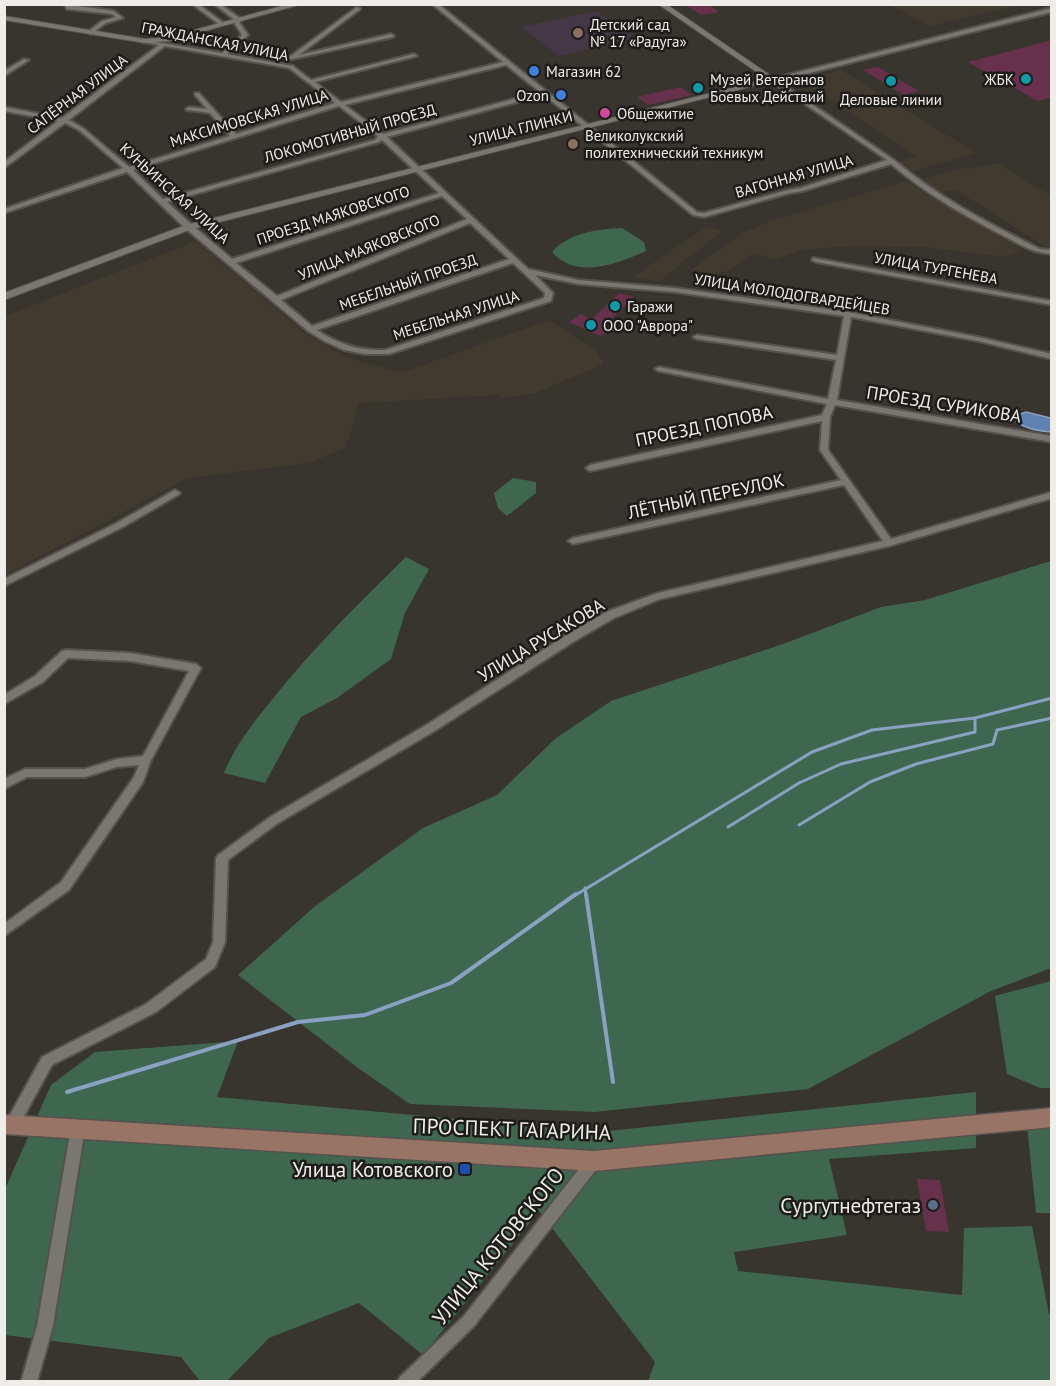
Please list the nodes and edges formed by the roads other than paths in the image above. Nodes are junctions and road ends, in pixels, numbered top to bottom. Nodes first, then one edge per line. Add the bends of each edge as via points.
1 (67, 4) edge
2 (194, 4) edge
3 (216, 4) edge
4 (299, 4) edge
5 (434, 4) edge
6 (661, 4) edge
7 (357, 9) dead end
8 (1050, 11) edge
9 (4, 18) edge
10 (231, 22) junction
11 (91, 32) junction
12 (392, 36) dead end
13 (145, 41) junction
14 (164, 44) junction
15 (225, 54) junction
16 (414, 56) dead end
17 (290, 59) junction
18 (26, 60) dead end
19 (506, 63) junction
20 (283, 64) junction
21 (4, 74) edge
22 (773, 80) junction
23 (309, 82) junction
24 (545, 93) junction
25 (197, 94) dead end
26 (340, 104) junction
27 (4, 109) edge
28 (189, 109) dead end
29 (212, 111) junction
30 (66, 121) junction
31 (588, 127) junction
32 (382, 136) junction
33 (236, 137) junction
34 (892, 161) junction
35 (4, 166) edge
36 (128, 169) junction
37 (418, 170) junction
38 (443, 194) junction
39 (163, 201) junction
40 (4, 211) edge
41 (471, 220) junction
42 (189, 227) junction
43 (1038, 252) junction
44 (1052, 252) edge
45 (513, 260) junction
46 (816, 260) dead end
47 (1052, 261) edge
48 (232, 262) junction
49 (526, 271) junction
50 (4, 297) edge
51 (277, 299) junction
52 (548, 299) joint
53 (1052, 303) edge
54 (848, 314) junction
55 (311, 329) junction
56 (697, 337) dead end
57 (371, 353) joint
58 (1052, 357) edge
59 (840, 358) junction
60 (659, 369) dead end
61 (832, 402) junction
62 (826, 417) junction
63 (1052, 438) edge
64 (590, 468) dead end
65 (847, 482) junction
66 (175, 493) dead end
67 (1052, 495) edge
68 (573, 541) dead end
69 (889, 543) junction
70 (4, 583) edge
71 (4, 700) edge
72 (146, 760) junction
73 (4, 785) edge
74 (4, 931) edge
75 (1052, 1117) edge
76 (8, 1124) edge
77 (78, 1128) junction
78 (594, 1161) junction
79 (29, 1382) edge
80 (405, 1382) edge

1 - 11 street via 69,8 114,13 120,18 104,22
2 - 10 street
3 - 10 street
4 - 10 street
5 - 19 street
6 - 22 street
7 - 17 street
8 - 22 street, УЛИЦА ГЛИНКИ
9 - 11 street, ГРАЖДАНСКАЯ УЛИЦА
10 - 13 street via 169,39
10 - 15 street via 245,35
11 - 13 street, ГРАЖДАНСКАЯ УЛИЦА
12 - 17 street
13 - 14 street, ГРАЖДАНСКАЯ УЛИЦА
14 - 15 street, ГРАЖДАНСКАЯ УЛИЦА
14 - 30 street, САПЁРНАЯ УЛИЦА
15 - 20 street, ГРАЖДАНСКАЯ УЛИЦА
16 - 23 street
17 - 20 street
18 - 21 street
19 - 24 street
19 - 26 street, МАКСИМОВСКАЯ УЛИЦА
20 - 23 street, ГРАЖДАНСКАЯ УЛИЦА
22 - 31 street, УЛИЦА ГЛИНКИ
22 - 34 street
23 - 26 street, ГРАЖДАНСКАЯ УЛИЦА
24 - 31 street
24 - 32 street, ЛОКОМОТИВНЫЙ ПРОЕЗД
25 - 29 street
26 - 32 street, ГРАЖДАНСКАЯ УЛИЦА
26 - 33 street, МАКСИМОВСКАЯ УЛИЦА
27 - 30 street, КУНЬИНСКАЯ УЛИЦА
28 - 29 street
29 - 33 street
30 - 35 street, САПЁРНАЯ УЛИЦА
30 - 36 street, КУНЬИНСКАЯ УЛИЦА
31 - 34 street, ВАГОННАЯ УЛИЦА via 695,214 801,190
31 - 37 street, УЛИЦА ГЛИНКИ
32 - 37 street, ГРАЖДАНСКАЯ УЛИЦА
32 - 39 street, ЛОКОМОТИВНЫЙ ПРОЕЗД via 377,141
33 - 36 street, МАКСИМОВСКАЯ УЛИЦА
34 - 43 street via 937,196
36 - 39 street, КУНЬИНСКАЯ УЛИЦА
36 - 40 street, МАКСИМОВСКАЯ УЛИЦА
37 - 38 street, ГРАЖДАНСКАЯ УЛИЦА
37 - 42 street, УЛИЦА ГЛИНКИ
38 - 41 street, ГРАЖДАНСКАЯ УЛИЦА
38 - 48 street, ПРОЕЗД МАЯКОВСКОГО
39 - 42 street, КУНЬИНСКАЯ УЛИЦА
41 - 45 street, ГРАЖДАНСКАЯ УЛИЦА
41 - 51 street, УЛИЦА МАЯКОВСКОГО
42 - 48 street, КУНЬИНСКАЯ УЛИЦА
42 - 50 street, УЛИЦА ГЛИНКИ
43 - 44 street
43 - 47 street
45 - 49 street, ГРАЖДАНСКАЯ УЛИЦА
45 - 55 street, МЕБЕЛЬНЫЙ ПРОЕЗД
46 - 53 street, УЛИЦА ТУРГЕНЕВА
48 - 51 street, КУНЬИНСКАЯ УЛИЦА
49 - 52 street, ГРАЖДАНСКАЯ УЛИЦА via 549,293
49 - 54 street, УЛИЦА МОЛОДОГВАРДЕЙЦЕВ via 578,282 675,290
51 - 55 street, КУНЬИНСКАЯ УЛИЦА
52 - 57 street, МЕБЕЛЬНАЯ УЛИЦА
54 - 58 street, УЛИЦА МОЛОДОГВАРДЕЙЦЕВ
54 - 59 street
55 - 57 street, КУНЬИНСКАЯ УЛИЦА via 329,342
56 - 59 street
59 - 61 street
60 - 61 street, ПРОЕЗД ПОПОВА
61 - 62 street
61 - 63 street, ПРОЕЗД СУРИКОВА
62 - 64 street, ПРОЕЗД ПОПОВА
62 - 65 street via 824,450
65 - 68 street, ЛЁТНЫЙ ПЕРЕУЛОК
65 - 69 street
66 - 70 street
67 - 69 street, УЛИЦА РУСАКОВА
69 - 76 street, УЛИЦА РУСАКОВА via 658,596 610,615 432,728 274,820 222,858 219,942 211,963 151,1008 47,1061
71 - 72 street via 39,679 66,654 130,657 196,668
72 - 73 street via 85,772 25,773
72 - 74 street via 140,779 65,886
75 - 78 main road, ПРОСПЕКТ ГАГАРИНА
76 - 77 main road, ПРОСПЕКТ ГАГАРИНА
77 - 78 main road, ПРОСПЕКТ ГАГАРИНА
77 - 79 street via 45,1326
78 - 80 street, УЛИЦА КОТОВСКОГО via 469,1321

